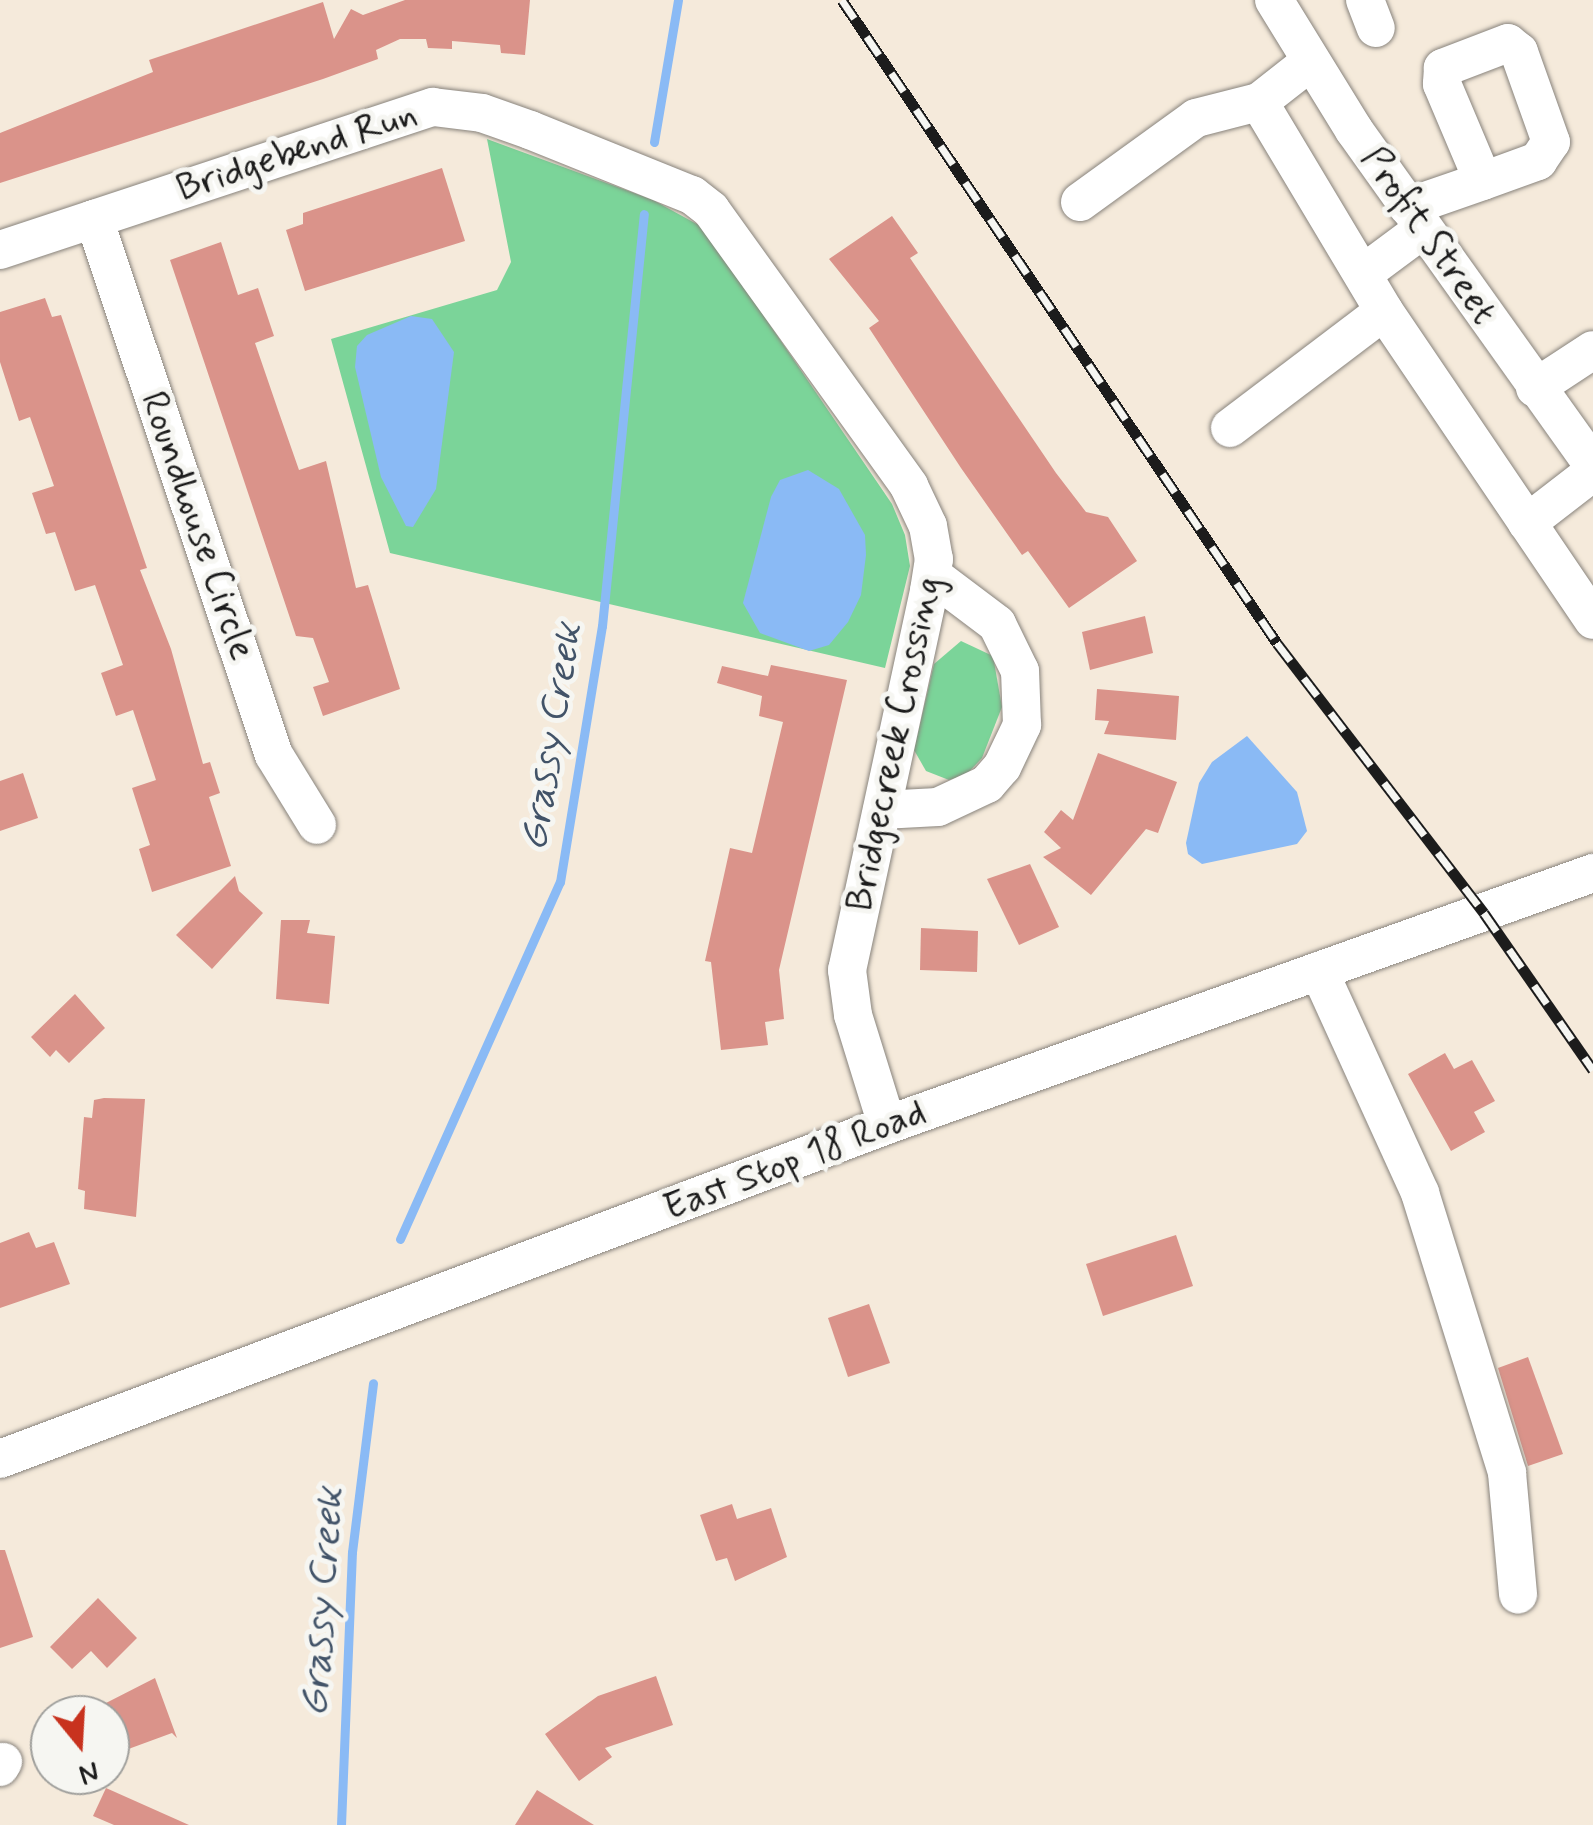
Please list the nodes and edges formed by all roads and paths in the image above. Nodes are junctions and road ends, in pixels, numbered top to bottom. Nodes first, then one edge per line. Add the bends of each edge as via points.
1 (1274, 0) edge
2 (1310, 62) junction
3 (1258, 102) junction
4 (1483, 180) dead end
5 (692, 195) joint
6 (1080, 202) dead end
7 (94, 218) junction
8 (1416, 218) junction
9 (0, 250) edge
10 (1364, 273) junction
11 (1384, 311) junction
12 (1593, 350) edge
13 (1536, 388) junction
14 (1230, 428) dead end
15 (1593, 468) edge
16 (1527, 523) junction
17 (932, 574) junction
18 (1593, 620) edge
19 (882, 810) junction
20 (317, 825) dead end
21 (1593, 872) edge
22 (1320, 972) junction
23 (888, 1125) junction
24 (0, 1460) edge
25 (1518, 1595) dead end

1 - 2 street, Profit Street
2 - 3 street
2 - 8 street, Profit Street
3 - 6 street via 1196,118
3 - 10 street
4 - 8 street
5 - 7 street, Bridgebend Run via 482,112 434,107
5 - 17 street, Bridgecreek Crossing via 727,229 909,486 928,526
7 - 9 street, Bridgebend Run
7 - 20 street, Roundhouse Circle via 274,755
8 - 10 street
8 - 13 street, Profit Street
10 - 11 street
11 - 14 street
11 - 16 street
12 - 13 street
13 - 15 street, Profit Street
15 - 16 street
16 - 18 street
17 - 19 street, Bridgecreek Crossing
17 - 19 street via 997,624 1020,671 1022,725 987,784 938,806
19 - 23 street, Bridgecreek Crossing via 848,992
21 - 22 street, East Stop 18 Road
22 - 23 street, East Stop 18 Road
22 - 25 street via 1420,1194 1506,1473
23 - 24 street, East Stop 18 Road

